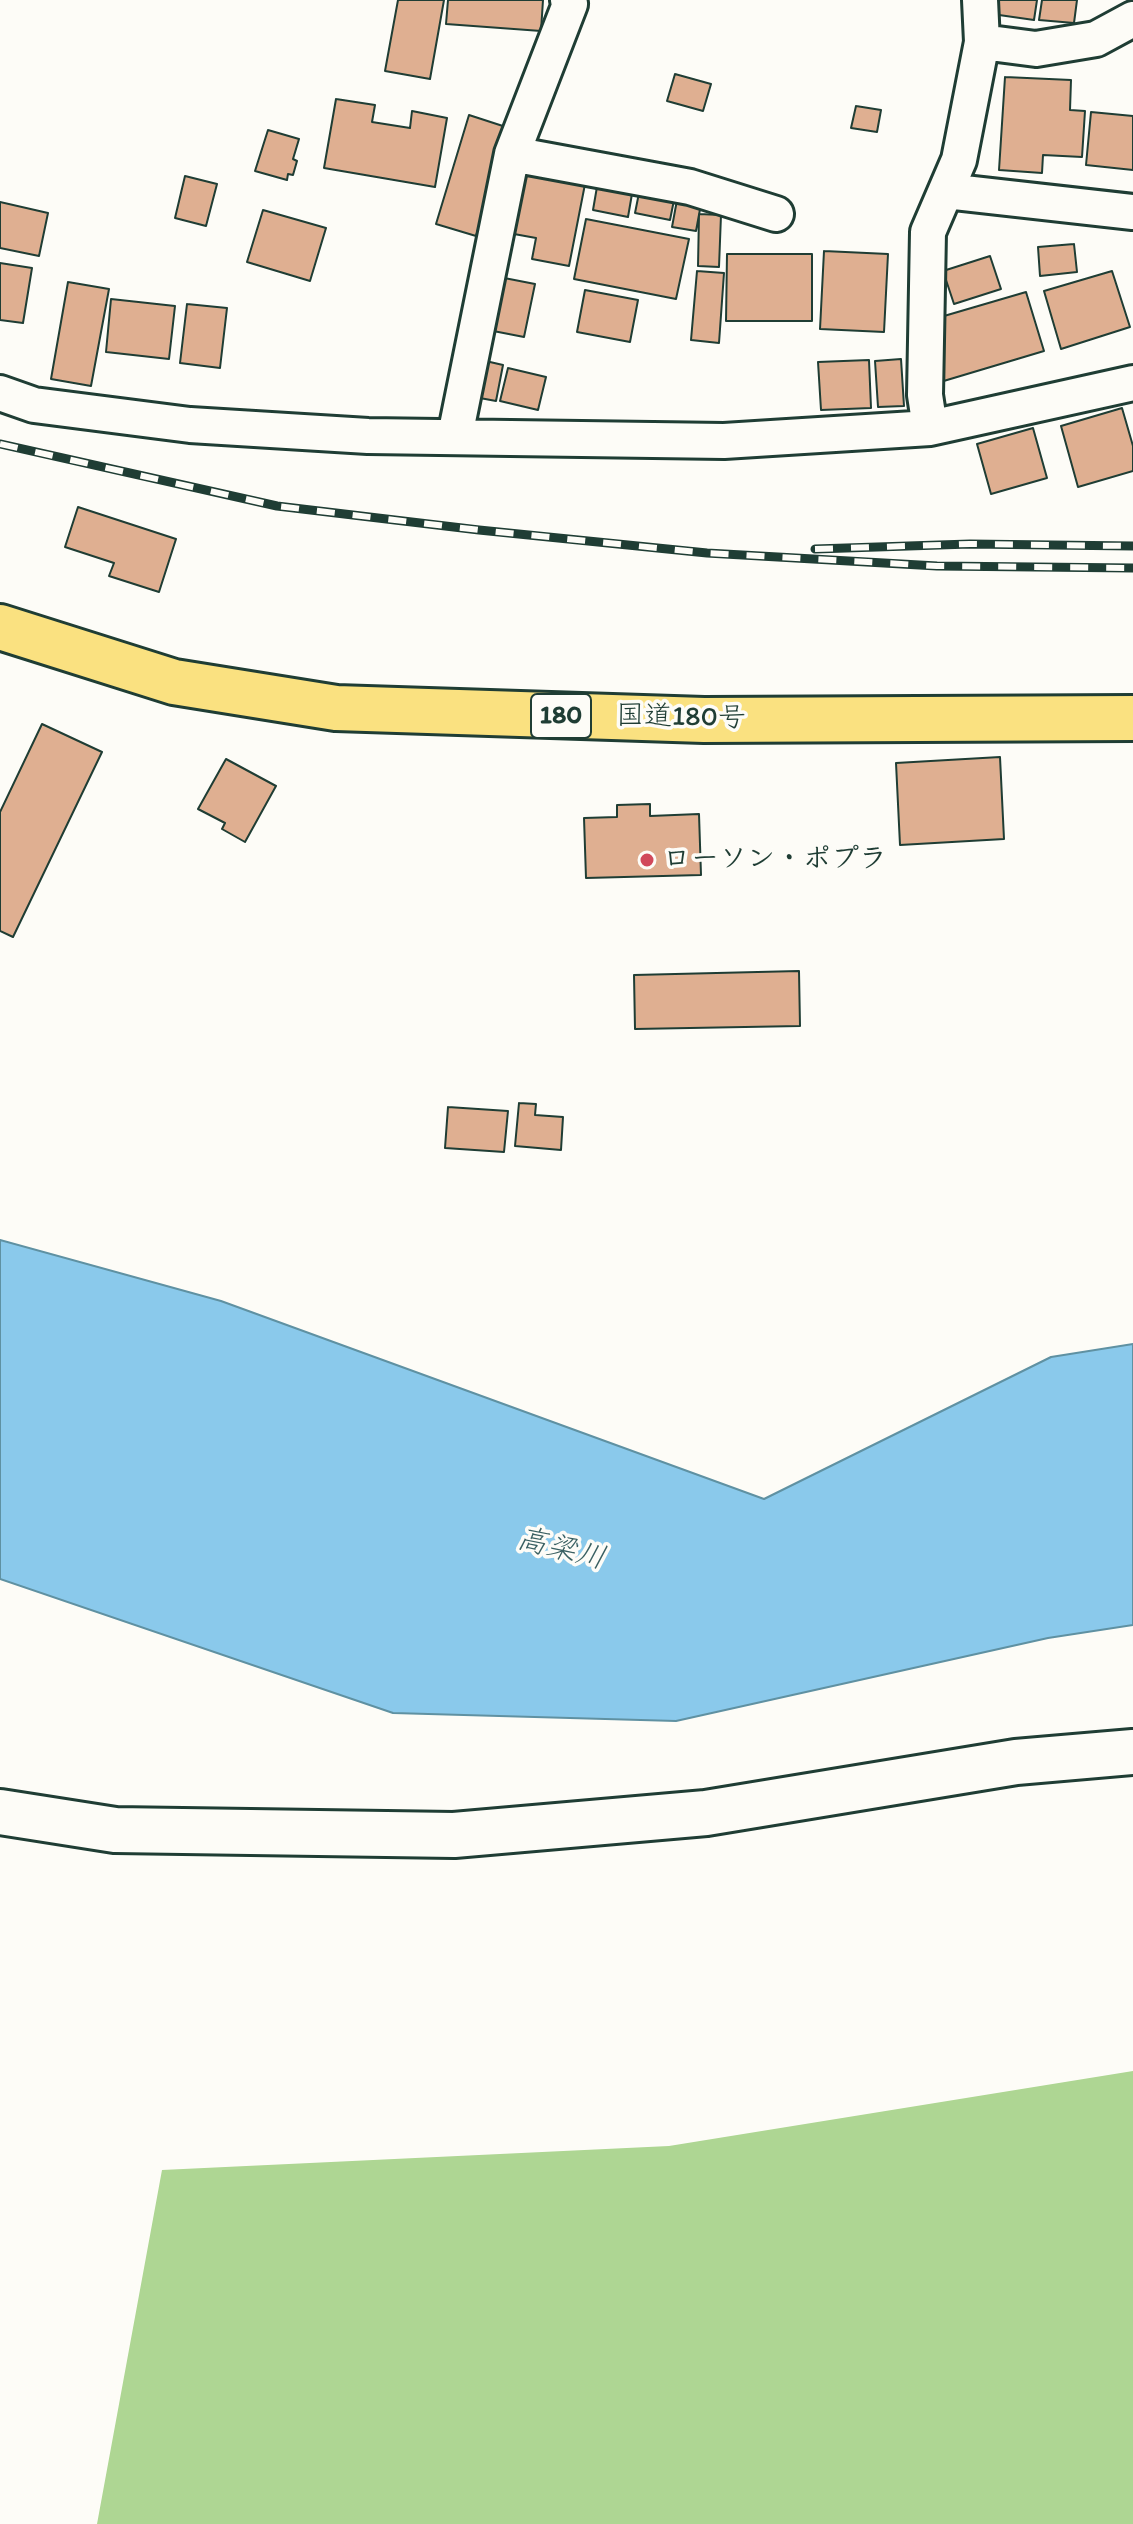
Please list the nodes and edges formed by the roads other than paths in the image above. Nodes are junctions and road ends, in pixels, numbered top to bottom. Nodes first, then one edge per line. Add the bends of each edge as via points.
1 (568, 0) edge
2 (980, 0) edge
3 (1133, 19) edge
4 (982, 42) junction
5 (512, 154) junction
6 (946, 191) junction
7 (1133, 212) edge
8 (776, 214) dead end
9 (1133, 383) edge
10 (0, 393) edge
11 (930, 428) junction
12 (455, 436) junction
13 (0, 627) edge
14 (1133, 718) edge
15 (1133, 1752) edge
16 (0, 1812) edge

1 - 5 street
2 - 4 street
3 - 4 street via 1096,39 1036,49
4 - 6 street via 959,160
5 - 8 street via 690,187
5 - 12 street
6 - 7 street
6 - 11 street via 928,232 925,395
9 - 11 street
10 - 12 street via 34,405 190,425
11 - 12 street via 724,441
13 - 14 highway, 国道180号 / 180 via 174,682 336,708 704,720
15 - 16 street via 1016,1762 706,1813 454,1835 115,1830

